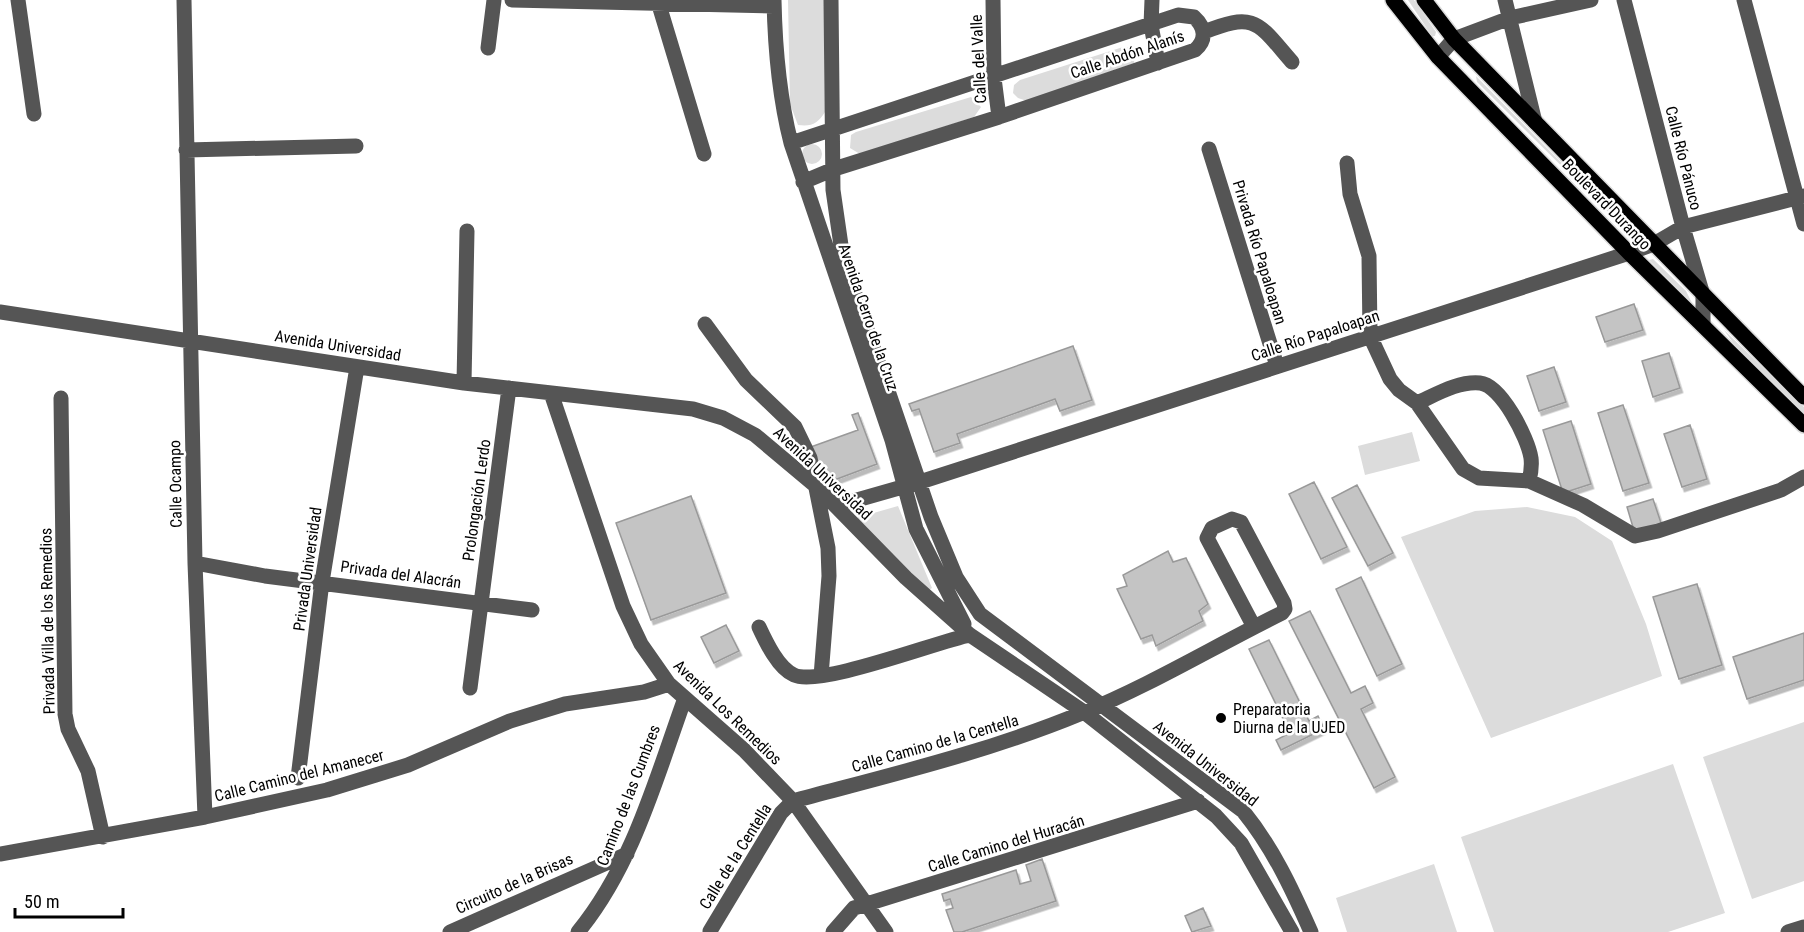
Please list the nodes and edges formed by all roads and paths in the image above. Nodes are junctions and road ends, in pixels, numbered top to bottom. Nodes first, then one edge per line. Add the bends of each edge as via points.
1 (18, 0) edge
2 (184, 0) edge
3 (494, 0) edge
4 (512, 0) edge
5 (831, 0) edge
6 (993, 0) edge
7 (1152, 0) edge
8 (1393, 0) edge
9 (1424, 0) edge
10 (1505, 0) edge
11 (1591, 0) edge
12 (1624, 0) edge
13 (1744, 0) edge
14 (774, 3) edge
15 (659, 5) junction
16 (1510, 18) junction
17 (1151, 25) junction
18 (1204, 32) junction
19 (1454, 39) junction
20 (488, 48) dead end
21 (1438, 57) junction
22 (1292, 62) dead end
23 (1158, 63) junction
24 (994, 78) junction
25 (34, 114) dead end
26 (999, 117) junction
27 (1535, 122) junction
28 (832, 131) junction
29 (791, 143) junction
30 (356, 146) dead end
31 (1209, 149) dead end
32 (186, 150) junction
33 (704, 153) dead end
34 (1347, 163) dead end
35 (834, 169) junction
36 (803, 182) junction
37 (1801, 196) edge
38 (1804, 224) edge
39 (1683, 227) junction
40 (467, 231) dead end
41 (1653, 244) junction
42 (1629, 253) junction
43 (1704, 295) junction
44 (0, 312) edge
45 (705, 324) dead end
46 (1703, 325) junction
47 (1370, 336) junction
48 (191, 340) junction
49 (1277, 366) junction
50 (357, 367) junction
51 (464, 383) junction
52 (509, 388) junction
53 (551, 393) junction
54 (1804, 397) edge
55 (61, 398) dead end
56 (1418, 403) junction
57 (1804, 425) edge
58 (1804, 477) edge
59 (1528, 480) junction
60 (920, 482) junction
61 (904, 486) junction
62 (817, 487) junction
63 (836, 506) junction
64 (195, 563) junction
65 (322, 582) junction
66 (480, 603) junction
67 (532, 610) dead end
68 (980, 614) joint
69 (759, 627) dead end
70 (1254, 627) junction
71 (970, 635) junction
72 (821, 676) junction
73 (669, 684) junction
74 (470, 688) dead end
75 (685, 698) junction
76 (1099, 705) junction
77 (1084, 712) junction
78 (298, 778) dead end
79 (793, 801) junction
80 (1198, 801) junction
81 (205, 817) junction
82 (103, 837) junction
83 (0, 854) edge
84 (627, 854) junction
85 (868, 903) junction
86 (1804, 927) edge
87 (710, 931) edge
88 (450, 932) edge
89 (578, 932) edge
90 (833, 932) edge
91 (886, 932) edge
92 (1292, 932) edge
93 (1311, 932) edge
94 (1788, 932) edge

1 - 25 street
2 - 32 street, Calle Ocampo
3 - 20 street
4 - 15 street
5 - 28 street, Avenida Cerro de la Cruz
6 - 24 street, Calle del Valle
7 - 17 street
8 - 21 main road, Boulevard Durango
9 - 19 main road, Boulevard Durango
10 - 16 street
11 - 16 street
12 - 39 street, Calle Río Pánuco
13 - 37 street
14 - 15 street
14 - 29 street, Avenida Cerro de la Cruz via 782,110
15 - 33 street
16 - 19 street
16 - 27 street
17 - 18 street, Calle Abdón Alanís via 1189,15 1199,21
17 - 23 street
17 - 24 street, Calle Abdón Alanís
18 - 22 street via 1237,20 1251,22
18 - 23 street, Calle Abdón Alanís via 1198,48
19 - 21 street
19 - 27 main road, Boulevard Durango
21 - 42 main road, Boulevard Durango
23 - 26 street, Calle Abdón Alanís
24 - 26 street, Calle del Valle
24 - 28 street, Calle Abdón Alanís
26 - 35 street, Calle Abdón Alanís
27 - 41 main road, Boulevard Durango
28 - 29 street, Calle Abdón Alanís
28 - 35 street, Avenida Cerro de la Cruz
29 - 36 street, Avenida Cerro de la Cruz
30 - 32 street
31 - 49 street, Privada Río Papaloapan
32 - 48 street, Calle Ocampo
34 - 47 street via 1350,194 1369,256
35 - 36 street, Calle Abdón Alanís
35 - 60 street, Avenida Cerro de la Cruz via 833,190 843,259
36 - 61 street, Avenida Cerro de la Cruz via 892,440
37 - 38 street
37 - 39 street, Calle Río Papaloapan
39 - 41 street, Calle Río Papaloapan
39 - 43 street, Calle Río Pánuco
40 - 51 street
41 - 42 street, Calle Río Papaloapan
41 - 43 main road, Boulevard Durango
42 - 46 main road, Boulevard Durango
42 - 47 street, Calle Río Papaloapan
43 - 46 street, Calle Río Pánuco
43 - 54 main road, Boulevard Durango
44 - 48 street, Avenida Universidad
45 - 62 street via 746,380 795,427 810,458
46 - 57 main road, Boulevard Durango
47 - 49 street, Calle Río Papaloapan
47 - 56 street via 1390,379
48 - 50 street, Avenida Universidad
48 - 64 street, Calle Ocampo
49 - 60 street, Calle Río Papaloapan
50 - 51 street, Avenida Universidad
50 - 65 street, Privada Universidad
51 - 52 street, Avenida Universidad
52 - 53 street, Avenida Universidad
52 - 66 street, Prolongación Lerdo
53 - 62 street, Avenida Universidad via 693,410 723,418 756,435
53 - 73 street, Avenida Los Remedios via 622,606 641,644
55 - 82 street, Privada Villa de los Remedios via 65,714 88,771
56 - 59 street via 1463,469 1479,478
56 - 59 street via 1462,385 1483,384 1493,389 1515,419 1527,445 1532,468
58 - 59 street via 1781,490 1635,536
60 - 61 street, Calle Río Papaloapan
60 - 68 street, Avenida Cerro de la Cruz via 943,548
61 - 63 street, Calle Río Papaloapan
61 - 71 street, Avenida Cerro de la Cruz via 916,529
62 - 63 street, Avenida Universidad
62 - 72 street via 829,576
63 - 71 street, Avenida Universidad via 906,578
64 - 65 street, Privada del Alacrán
64 - 81 street, Calle Ocampo
65 - 66 street, Privada del Alacrán
65 - 78 street, Privada Universidad
66 - 67 street, Privada del Alacrán
66 - 74 street, Prolongación Lerdo
68 - 76 street, Avenida Universidad
69 - 72 street via 791,674 802,678
70 - 70 street, Calle Camino de la Centella via 1207,538 1212,528 1232,519 1241,522 1285,609
70 - 76 street, Calle Camino de la Centella
71 - 72 street
71 - 77 street, Avenida Universidad
73 - 75 street, Avenida Los Remedios
73 - 81 street, Calle Camino del Amanecer via 644,692 566,704 510,721 363,780
75 - 79 street, Avenida Los Remedios via 744,750
75 - 84 street, Camino de las Cumbres
76 - 77 street, Calle Camino de la Centella
76 - 93 street, Avenida Universidad via 1243,811 1281,867
77 - 79 street, Calle Camino de la Centella via 969,754
77 - 80 street, Avenida Universidad
79 - 85 street, Avenida Los Remedios
79 - 87 street, Calle de la Centella via 781,813
80 - 85 street, Calle Camino del Huracán
80 - 92 street, Avenida Universidad via 1241,843
81 - 82 street, Calle Camino del Amanecer
82 - 83 street, Calle Camino del Amanecer
84 - 88 street, Circuito de la Brisas
84 - 89 street, Camino de las Cumbres
85 - 90 street, Calle Camino del Huracán via 846,914
85 - 91 street, Avenida Los Remedios
86 - 94 street

